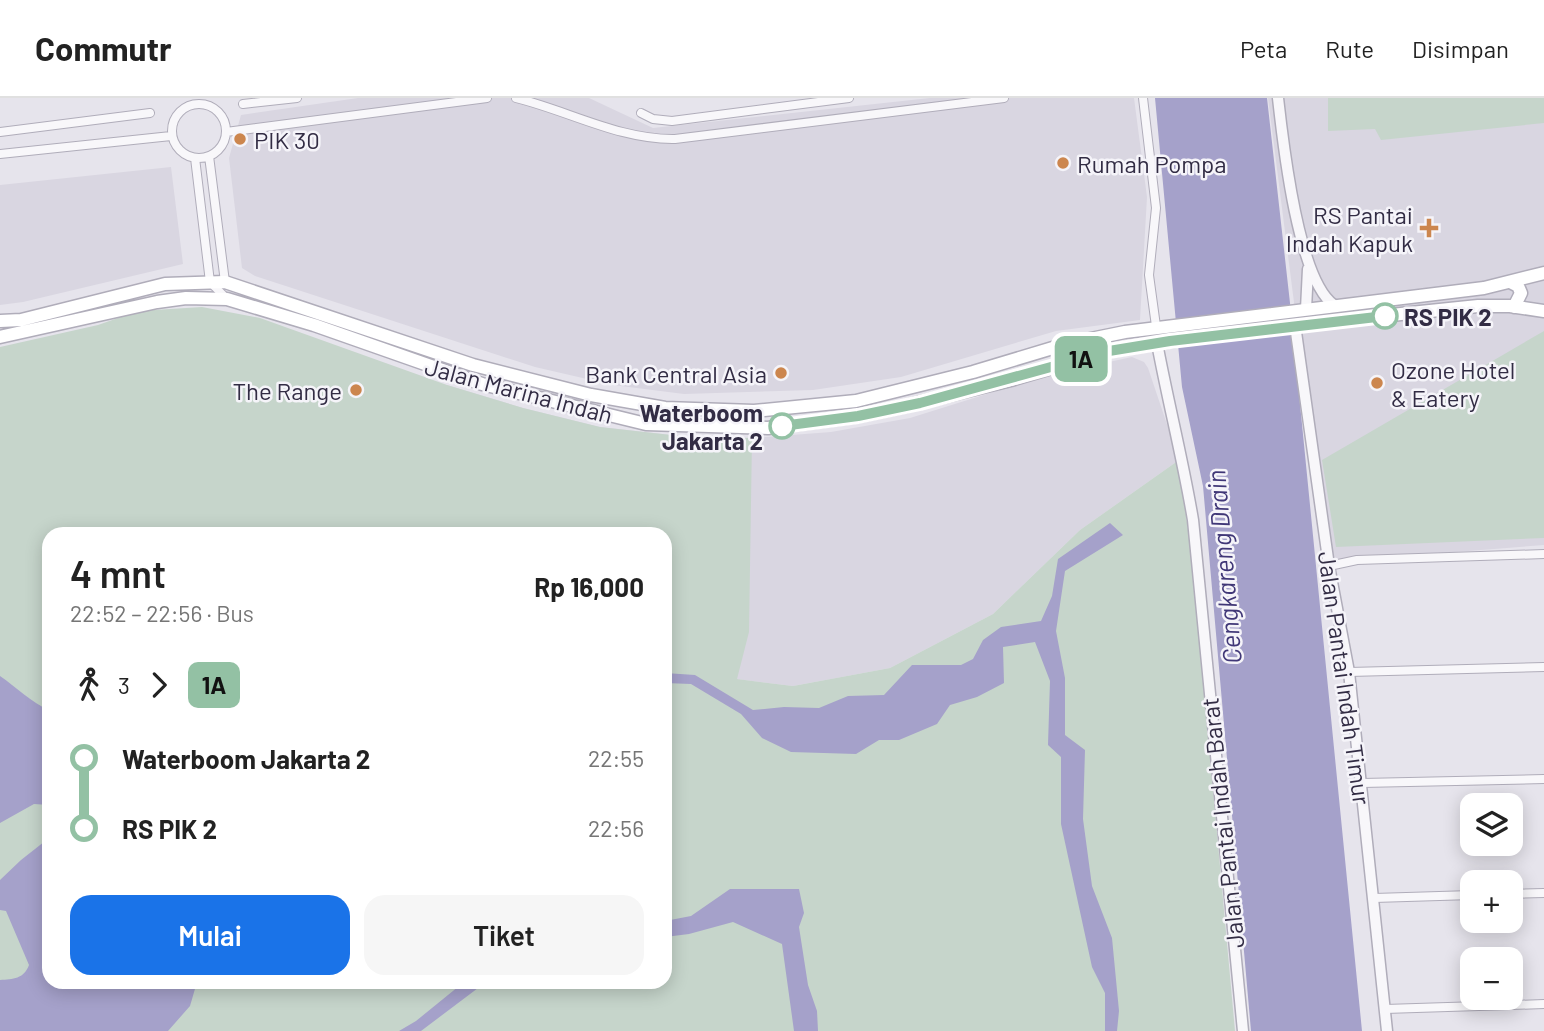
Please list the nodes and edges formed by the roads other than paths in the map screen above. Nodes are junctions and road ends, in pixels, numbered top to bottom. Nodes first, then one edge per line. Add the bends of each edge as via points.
1 (297, 98) edge
2 (487, 98) edge
3 (516, 98) edge
4 (849, 98) edge
5 (1004, 98) edge
6 (1143, 98) edge
7 (1278, 98) edge
8 (194, 101) edge
9 (775, 102) edge
10 (243, 104) dead end
11 (150, 113) dead end
12 (641, 113) dead end
13 (0, 132) edge
14 (226, 132) junction
15 (171, 136) junction
16 (0, 154) edge
17 (209, 156) junction
18 (195, 158) junction
19 (1308, 262) junction
20 (1544, 273) edge
21 (210, 282) junction
22 (225, 282) junction
23 (1510, 282) junction
24 (227, 299) junction
25 (1334, 305) junction
26 (1514, 307) junction
27 (1306, 309) junction
28 (1544, 311) edge
29 (0, 321) edge
30 (1294, 325) junction
31 (1156, 327) junction
32 (1125, 332) junction
33 (0, 337) edge
34 (1164, 342) junction
35 (1129, 347) junction
36 (902, 390) junction
37 (906, 406) junction
38 (1544, 554) edge
39 (1329, 566) junction
40 (1544, 667) edge
41 (1349, 672) junction
42 (1544, 779) edge
43 (1362, 783) junction
44 (1544, 892) edge
45 (1523, 893) edge
46 (1460, 895) edge
47 (1374, 898) junction
48 (1544, 1004) edge
49 (1385, 1009) junction
50 (1243, 1031) edge
51 (1387, 1031) edge

1 - 10 street
2 - 14 street
3 - 5 street via 628,134 675,139
4 - 9 street
6 - 31 street via 1156,208 1149,275
7 - 19 street
8 - 14 street via 217,110
8 - 15 street via 179,112
9 - 12 street via 672,121
11 - 13 street
14 - 17 street via 221,147
15 - 16 street
15 - 18 street via 180,151
17 - 18 street
17 - 22 street
18 - 21 street
19 - 25 street via 1321,293
19 - 27 street
20 - 23 main road, Jalan Marina Indah
21 - 22 main road, Jalan Marina Indah
21 - 24 street
21 - 29 main road, Jalan Marina Indah via 165,284 21,320
22 - 36 main road, Jalan Marina Indah via 473,365 591,395 666,408 754,411 808,407
23 - 25 main road, Jalan Marina Indah
23 - 26 main road via 1521,293
24 - 33 main road, Jalan Marina Indah via 157,302
24 - 37 main road, Jalan Marina Indah via 482,384 646,424 768,428
25 - 27 main road, Jalan Marina Indah
26 - 28 main road, Jalan Marina Indah
26 - 30 main road, Jalan Marina Indah via 1478,306
27 - 31 main road, Jalan Marina Indah
30 - 34 main road, Jalan Marina Indah
30 - 39 street, Jalan Pantai Indah Timur
31 - 32 main road, Jalan Marina Indah
31 - 34 main road, Jalan Pantai Indah Barat
32 - 35 main road via 1132,337
32 - 36 main road, Jalan Marina Indah
34 - 35 main road, Jalan Marina Indah
34 - 50 street, Jalan Pantai Indah Barat via 1174,429 1193,520
35 - 37 main road, Jalan Marina Indah
36 - 37 main road
38 - 39 street via 1357,560
39 - 41 street, Jalan Pantai Indah Timur
40 - 41 street
41 - 43 street, Jalan Pantai Indah Timur
42 - 43 street
43 - 47 street, Jalan Pantai Indah Timur
44 - 45 street
46 - 47 street
47 - 49 street, Jalan Pantai Indah Timur
48 - 49 street
49 - 51 street, Jalan Pantai Indah Timur

